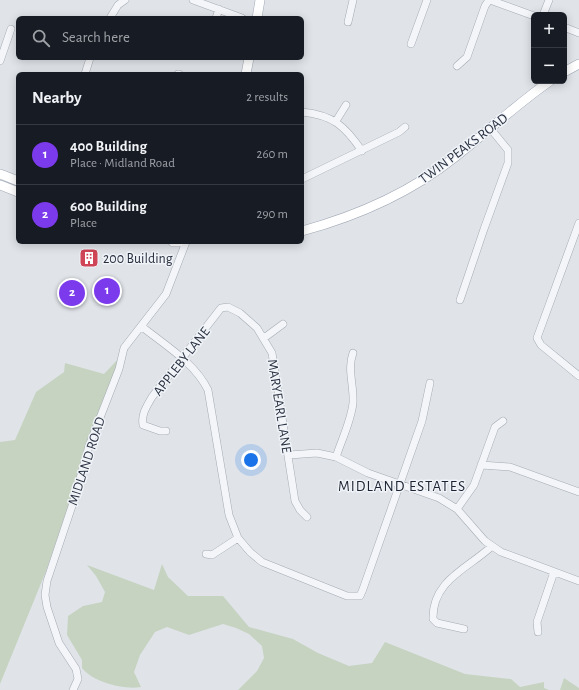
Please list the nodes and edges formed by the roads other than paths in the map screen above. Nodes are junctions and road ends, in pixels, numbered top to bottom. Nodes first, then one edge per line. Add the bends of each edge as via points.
1 (125, 0) edge
2 (193, 0) edge
3 (260, 0) edge
4 (353, 0) edge
5 (427, 0) edge
6 (490, 0) edge
7 (550, 0) edge
8 (219, 9) junction
9 (544, 12) edge
10 (531, 15) edge
11 (111, 16) edge
12 (217, 16) edge
13 (237, 16) edge
14 (257, 16) edge
15 (348, 22) dead end
16 (567, 28) edge
17 (11, 29) dead end
18 (579, 33) edge
19 (411, 44) dead end
20 (89, 60) edge
21 (249, 60) edge
22 (0, 61) edge
23 (579, 64) edge
24 (457, 66) dead end
25 (567, 70) edge
26 (86, 72) edge
27 (246, 72) edge
28 (546, 84) edge
29 (346, 105) dead end
30 (304, 112) edge
31 (336, 121) junction
32 (405, 127) dead end
33 (490, 128) junction
34 (362, 151) junction
35 (0, 174) edge
36 (304, 178) edge
37 (16, 180) edge
38 (0, 185) edge
39 (16, 191) edge
40 (579, 223) edge
41 (304, 230) edge
42 (185, 244) edge
43 (460, 300) dead end
44 (231, 308) joint
45 (283, 324) dead end
46 (141, 326) junction
47 (264, 338) junction
48 (352, 353) dead end
49 (182, 359) junction
50 (579, 376) edge
51 (430, 383) dead end
52 (503, 421) dead end
53 (166, 431) dead end
54 (289, 455) junction
55 (336, 457) junction
56 (481, 465) junction
57 (399, 484) junction
58 (579, 492) edge
59 (457, 509) junction
60 (307, 517) dead end
61 (238, 538) junction
62 (492, 546) junction
63 (206, 554) dead end
64 (554, 572) junction
65 (579, 581) edge
66 (464, 628) dead end
67 (538, 632) dead end
68 (73, 690) edge

1 - 11 street via 118,5
2 - 8 street
3 - 14 main road
4 - 15 street
5 - 19 street
6 - 10 street
6 - 24 street via 467,57
7 - 9 street
8 - 12 street
8 - 13 street
16 - 18 street
17 - 22 street
20 - 26 street
21 - 27 main road
23 - 25 main road
28 - 33 main road, TWIN PEAKS ROAD
29 - 31 street
30 - 31 street via 322,115
31 - 34 street via 352,136
32 - 34 street
33 - 41 main road, TWIN PEAKS ROAD via 438,169 395,197 355,214
33 - 43 street via 508,150 508,164
34 - 36 street
35 - 37 main road
38 - 39 main road
40 - 50 street via 537,338 541,345
42 - 46 street, MIDLAND ROAD via 166,294
44 - 47 street, MARYEARL LANE via 257,328
44 - 49 street, APPLEBY LANE via 221,308
45 - 47 street
46 - 49 street
46 - 68 street, MIDLAND ROAD via 124,348 119,369 88,446 74,500 47,581 47,607 59,643 76,669 78,680
47 - 54 street, MARYEARL LANE via 272,353
48 - 55 street via 349,363 352,404
49 - 53 street, APPLEBY LANE via 144,411 142,418 143,425
49 - 61 street via 202,377 208,390 229,515
51 - 57 street via 422,421
52 - 56 street via 495,427
54 - 55 street via 317,453
54 - 60 street, MARYEARL LANE via 295,501
55 - 57 street via 368,473
56 - 58 street via 510,467
56 - 59 street via 474,485
57 - 59 street via 439,498
57 - 61 street via 360,596 347,596 272,567 250,552
59 - 62 street
61 - 63 street via 212,555
62 - 64 street via 501,552
62 - 66 street via 448,580 438,597 433,619 437,623
64 - 65 street
64 - 67 street via 537,622

